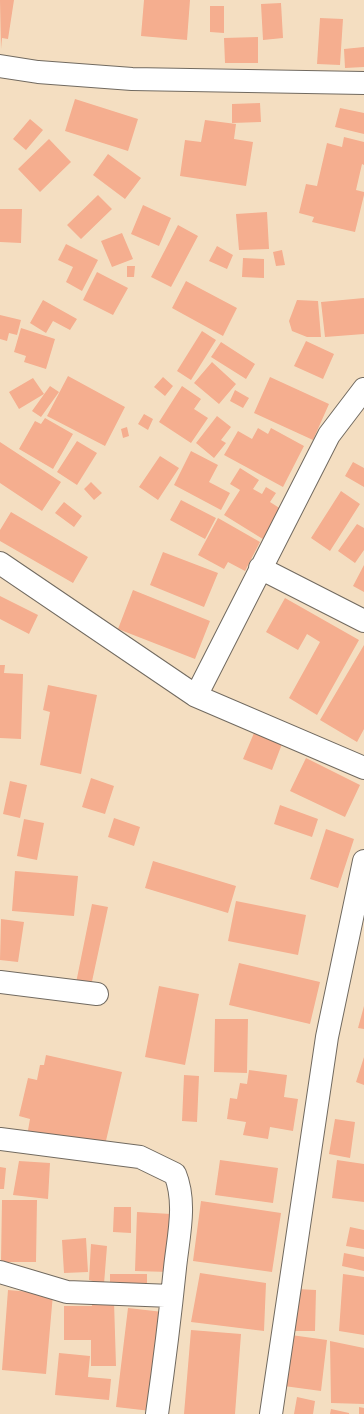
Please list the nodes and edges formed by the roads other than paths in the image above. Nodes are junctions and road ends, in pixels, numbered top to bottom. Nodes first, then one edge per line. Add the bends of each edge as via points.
1 (0, 66) edge
2 (364, 82) edge
3 (364, 389) edge
4 (0, 563) edge
5 (260, 568) junction
6 (364, 621) edge
7 (196, 696) junction
8 (364, 768) edge
9 (364, 860) edge
10 (0, 982) edge
11 (97, 994) dead end
12 (0, 1139) edge
13 (0, 1272) edge
14 (172, 1296) junction
15 (157, 1414) edge
16 (271, 1414) edge

1 - 2 street via 132,79
3 - 5 street via 329,434
4 - 7 street
5 - 6 street
5 - 7 street
7 - 8 street
9 - 16 street via 327,1037
10 - 11 street
12 - 14 street via 140,1157 175,1174 180,1188 181,1209
13 - 14 street via 67,1292
14 - 15 street

